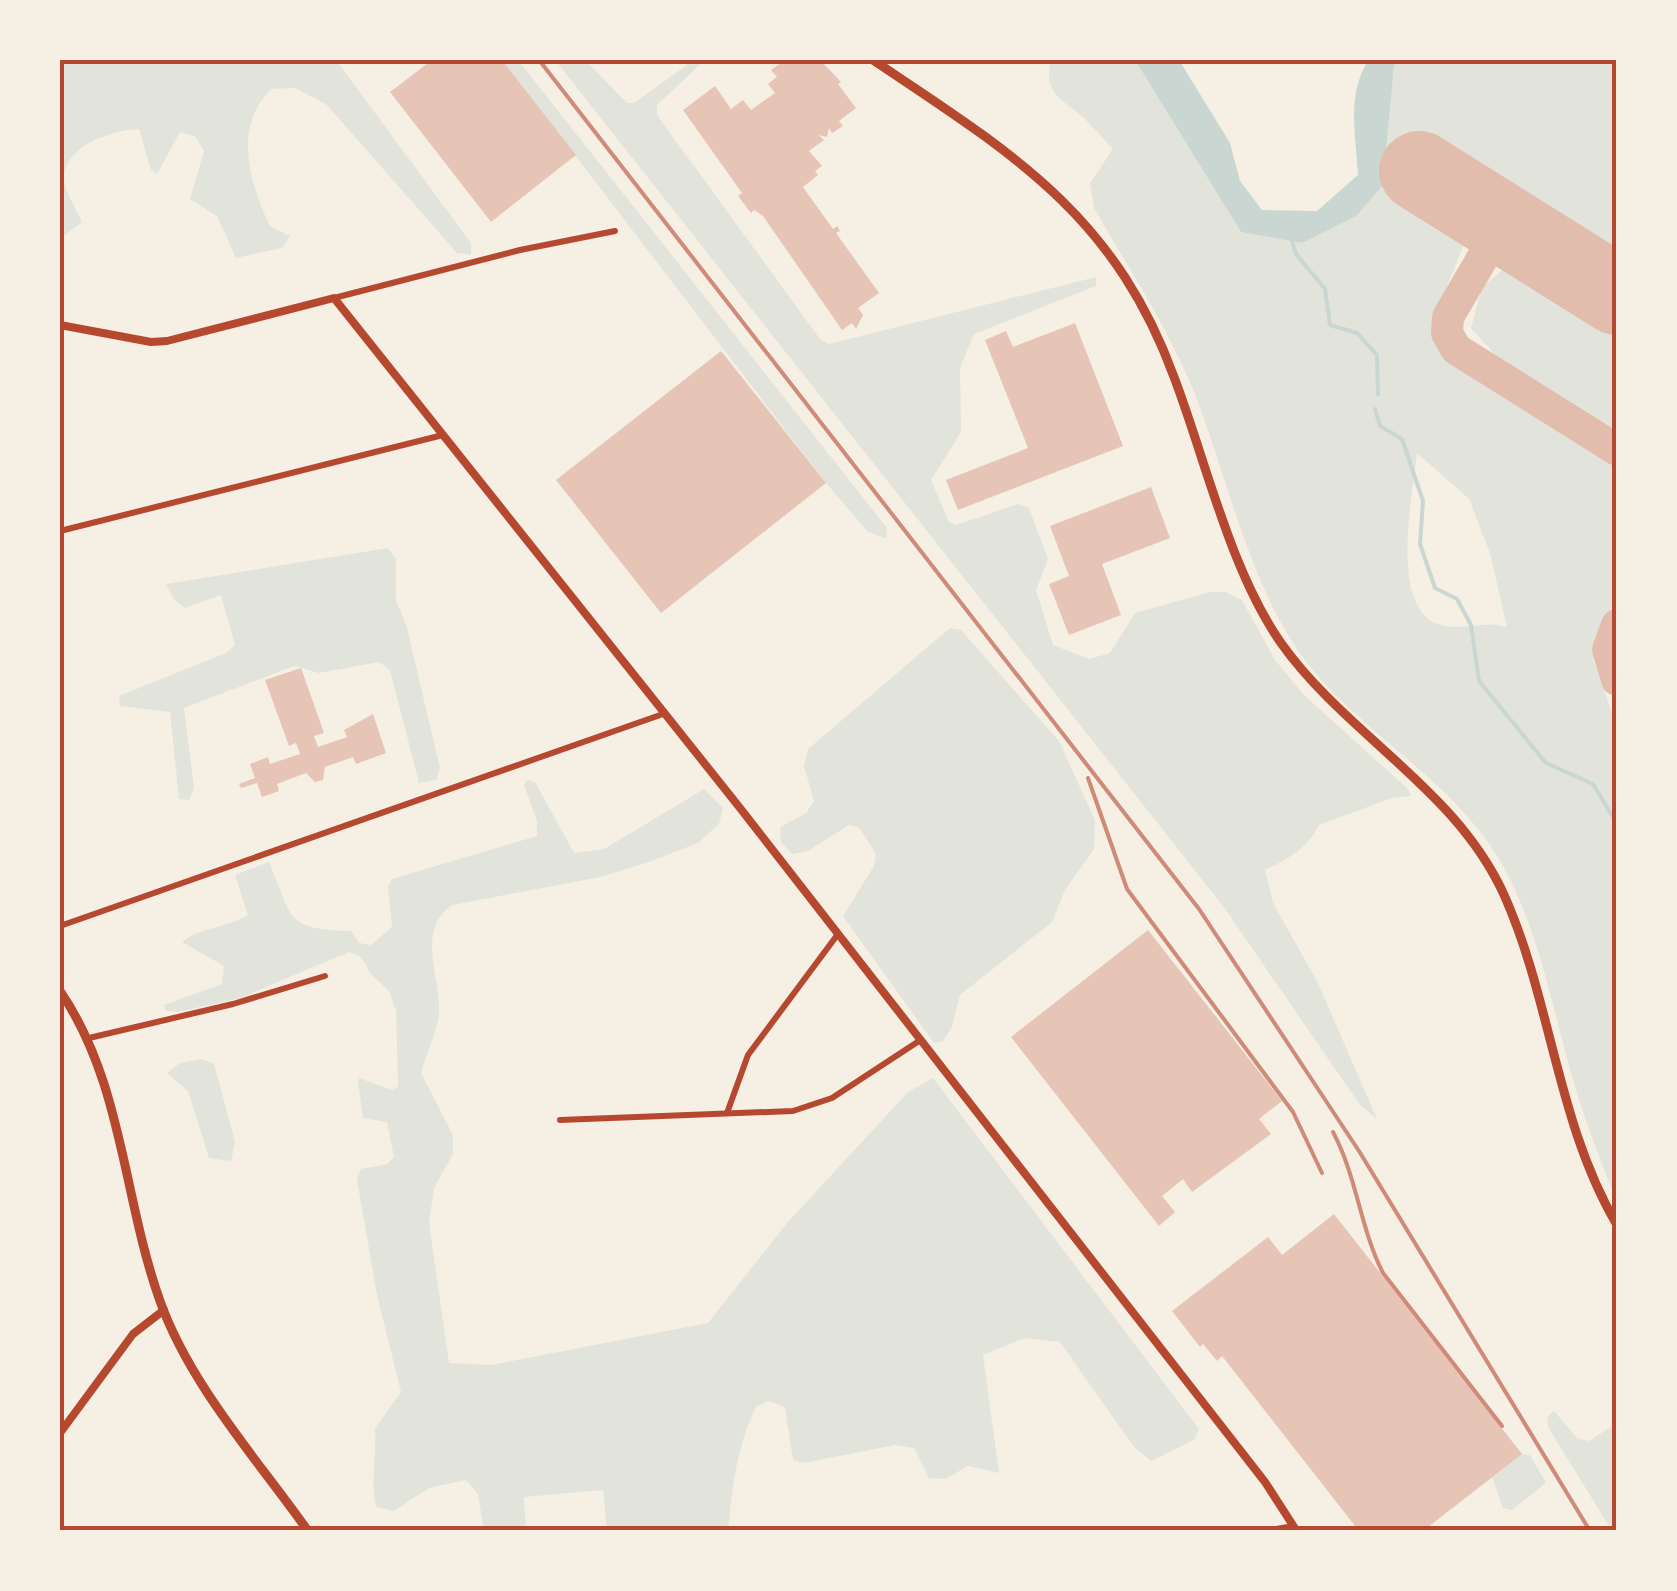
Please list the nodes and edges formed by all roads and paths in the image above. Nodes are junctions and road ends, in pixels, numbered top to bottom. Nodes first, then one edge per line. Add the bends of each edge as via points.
1 (874, 60) edge
2 (615, 231) dead end
3 (334, 298) junction
4 (60, 326) edge
5 (444, 434) junction
6 (60, 531) edge
7 (663, 714) junction
8 (60, 926) edge
9 (838, 934) junction
10 (325, 976) dead end
11 (60, 991) edge
12 (88, 1038) junction
13 (920, 1042) junction
14 (727, 1114) junction
15 (560, 1120) dead end
16 (1617, 1225) edge
17 (164, 1310) junction
18 (60, 1433) edge
19 (1296, 1529) edge
20 (308, 1531) edge
21 (1270, 1531) edge

1 - 16 main road via 1036,172 1082,219 1130,286 1172,371 1263,615 1323,694 1447,809 1496,878 1523,946 1574,1134
2 - 3 street
3 - 4 street via 167,341
3 - 5 street
5 - 6 street
5 - 7 street
7 - 8 street
7 - 9 street
9 - 13 street
9 - 14 street via 748,1056
10 - 12 street
11 - 12 main road
12 - 17 main road
13 - 14 street via 812,1106
13 - 19 street
14 - 15 street
17 - 18 street via 133,1334
17 - 20 main road via 202,1382
19 - 21 street

